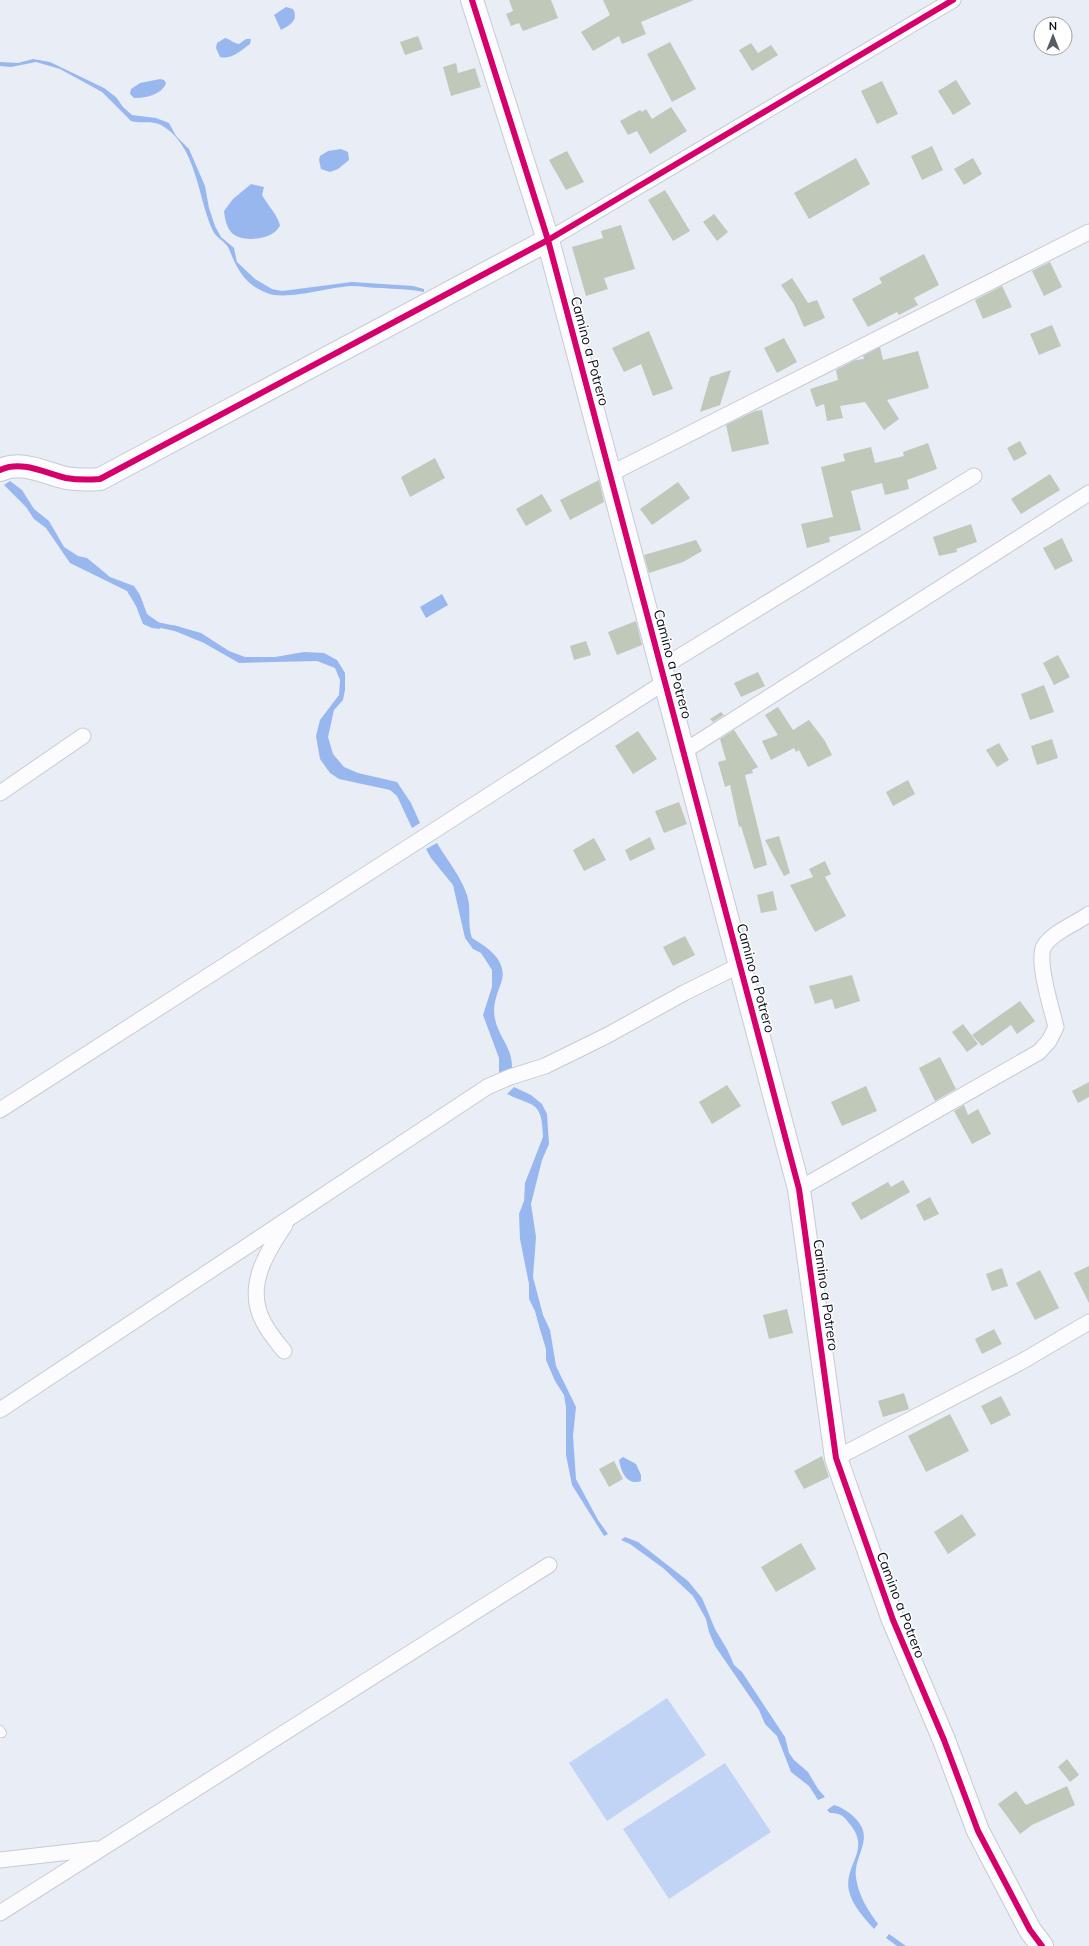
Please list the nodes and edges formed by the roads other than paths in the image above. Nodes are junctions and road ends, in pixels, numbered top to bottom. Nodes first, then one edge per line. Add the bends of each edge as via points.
1 (472, 0) edge
2 (953, 0) edge
3 (1089, 232) edge
4 (548, 240) junction
5 (0, 470) edge
6 (610, 474) junction
7 (974, 476) dead end
8 (1088, 495) edge
9 (663, 675) junction
10 (83, 736) dead end
11 (684, 752) junction
12 (0, 793) edge
13 (1089, 914) edge
14 (740, 965) junction
15 (0, 1110) edge
16 (799, 1189) junction
17 (289, 1219) junction
18 (1089, 1322) edge
19 (284, 1351) dead end
20 (0, 1410) edge
21 (836, 1458) junction
22 (550, 1565) dead end
23 (99, 1849) junction
24 (0, 1860) edge
25 (0, 1913) edge
26 (1039, 1945) edge

1 - 4 street, Camino a Potrero
2 - 4 street
3 - 6 street
4 - 5 street via 100,479 83,480 23,467
4 - 6 street, Camino a Potrero
6 - 9 street, Camino a Potrero
7 - 9 street
8 - 11 street
9 - 11 street, Camino a Potrero
9 - 15 street
10 - 12 street
11 - 14 street, Camino a Potrero
13 - 16 street via 1057,934 1044,947 1041,967 1056,1027 1050,1041 1039,1052
14 - 16 street, Camino a Potrero
14 - 17 street via 545,1066 487,1087
16 - 21 street, Camino a Potrero
17 - 19 street via 258,1273 255,1296 263,1322
17 - 20 street
18 - 21 street via 1021,1362
21 - 26 street, Camino a Potrero via 892,1620 944,1740 978,1831
22 - 23 street
23 - 24 street
23 - 25 street

